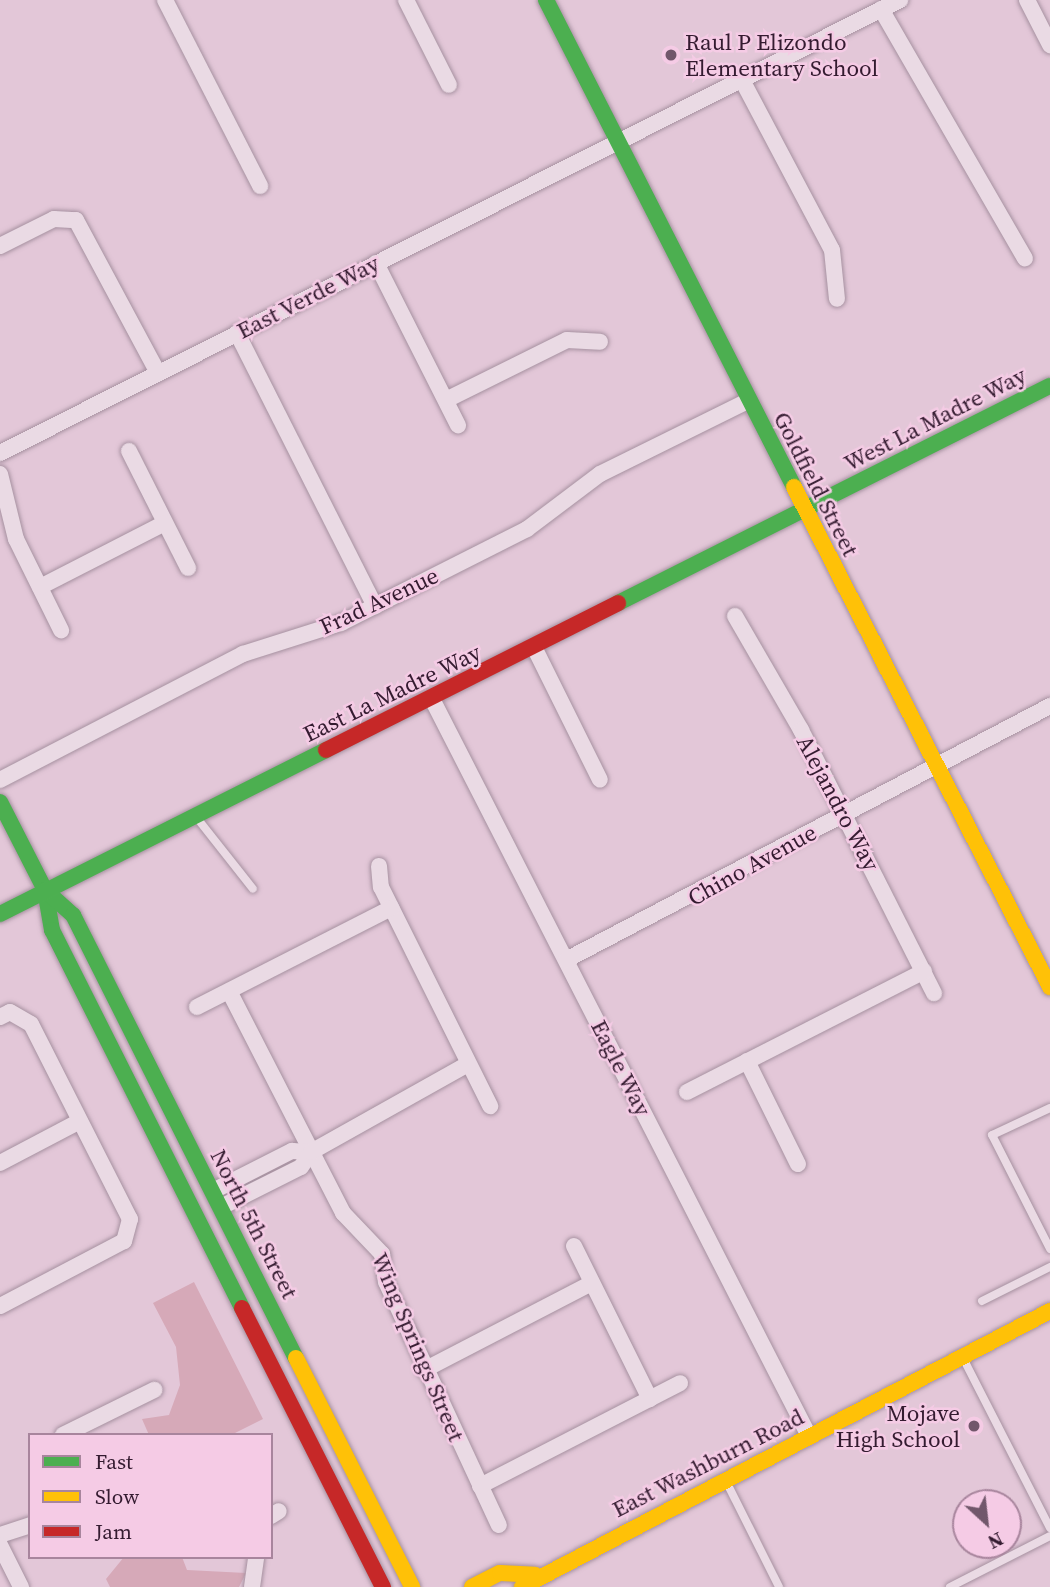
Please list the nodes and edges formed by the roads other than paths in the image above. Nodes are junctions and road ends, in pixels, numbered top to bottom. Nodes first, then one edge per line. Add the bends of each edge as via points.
1 (166, 0) edge
2 (406, 0) edge
3 (546, 0) edge
4 (900, 0) edge
5 (1027, 0) edge
6 (881, 9) junction
7 (1050, 45) edge
8 (741, 80) junction
9 (449, 85) dead end
10 (617, 142) junction
11 (260, 186) dead end
12 (1, 242) edge
13 (1025, 258) dead end
14 (376, 263) junction
15 (837, 299) dead end
16 (237, 333) junction
17 (600, 342) dead end
18 (158, 373) junction
19 (1050, 386) edge
20 (446, 400) junction
21 (748, 401) junction
22 (458, 425) dead end
23 (129, 451) dead end
24 (0, 453) edge
25 (0, 474) edge
26 (803, 510) junction
27 (165, 523) junction
28 (188, 568) dead end
29 (40, 587) junction
30 (375, 606) junction
31 (735, 616) dead end
32 (61, 629) dead end
33 (534, 647) junction
34 (432, 699) junction
35 (1048, 710) edge
36 (936, 767) junction
37 (600, 779) dead end
38 (0, 780) edge
39 (0, 802) edge
40 (844, 814) junction
41 (195, 816) junction
42 (379, 866) dead end
43 (253, 889) dead end
44 (45, 890) junction
45 (391, 908) junction
46 (0, 914) edge
47 (566, 960) junction
48 (924, 971) junction
49 (1050, 987) edge
50 (229, 990) junction
51 (934, 993) dead end
52 (197, 1007) dead end
53 (0, 1017) edge
54 (747, 1061) junction
55 (468, 1064) junction
56 (687, 1092) dead end
57 (490, 1106) dead end
58 (1050, 1108) edge
59 (80, 1121) junction
60 (312, 1152) junction
61 (273, 1161) junction
62 (0, 1163) edge
63 (798, 1164) dead end
64 (281, 1177) junction
65 (212, 1191) junction
66 (220, 1207) junction
67 (574, 1247) dead end
68 (1050, 1249) edge
69 (1050, 1267) edge
70 (592, 1283) junction
71 (982, 1301) dead end
72 (0, 1306) edge
73 (1050, 1311) edge
74 (962, 1355) junction
75 (424, 1370) junction
76 (680, 1382) dead end
77 (154, 1390) dead end
78 (650, 1399) junction
79 (67, 1433) edge
80 (809, 1436) junction
81 (727, 1483) junction
82 (481, 1486) junction
83 (499, 1525) dead end
84 (28, 1526) edge
85 (1050, 1528) edge
86 (0, 1535) edge
87 (1050, 1536) edge
88 (0, 1545) edge
89 (256, 1559) edge
90 (535, 1575) junction
91 (21, 1587) edge
92 (252, 1587) edge
93 (383, 1587) edge
94 (412, 1587) edge
95 (472, 1587) edge
96 (522, 1587) edge
97 (779, 1587) edge
98 (950, 1587) edge

1 - 11 street
2 - 9 street
3 - 10 street, Goldfield Street
4 - 6 street, East Verde Way
5 - 7 street
6 - 8 street, East Verde Way
6 - 13 street
8 - 10 street, East Verde Way
8 - 15 street via 832,250
10 - 14 street, East Verde Way
10 - 21 street, Goldfield Street
12 - 18 street via 54,219 76,220
14 - 16 street, East Verde Way
14 - 20 street
16 - 18 street, East Verde Way
16 - 30 street
17 - 20 street via 567,340
18 - 24 street, East Verde Way
19 - 26 street, West La Madre Way
20 - 22 street
21 - 26 street, Goldfield Street
21 - 30 street, Frad Avenue via 600,474 527,529
23 - 27 street
25 - 29 street via 16,539
26 - 33 street, East La Madre Way
26 - 36 street, Goldfield Street
27 - 28 street
27 - 29 street
29 - 32 street
30 - 38 street, Frad Avenue via 317,632 243,654
31 - 40 street, Alejandro Way
33 - 34 street, East La Madre Way
33 - 37 street
34 - 41 street, East La Madre Way
34 - 47 street, Eagle Way
35 - 36 street, Chino Avenue
36 - 40 street, Chino Avenue
36 - 49 street, Goldfield Street
39 - 44 street, North 5th Street
40 - 47 street, Chino Avenue
40 - 48 street, Alejandro Way
41 - 43 lane
41 - 44 street, East La Madre Way
42 - 45 street
44 - 46 street, East La Madre Way
44 - 65 street, North 5th Street via 73,915
44 - 93 street, North 5th Street via 52,930
45 - 50 street
45 - 55 street
47 - 80 street, Eagle Way
48 - 51 street, Alejandro Way
48 - 54 street
50 - 52 street
50 - 60 street, Wing Springs Street
53 - 59 street via 23,1015
54 - 56 street
54 - 63 street
55 - 57 street
55 - 60 street
58 - 68 lane via 992,1135
59 - 62 street
59 - 72 street via 130,1219 129,1231 124,1241
60 - 61 street via 292,1151
60 - 64 street
60 - 75 street, Wing Springs Street via 343,1213 382,1254 386,1282
61 - 64 lane
61 - 65 street
64 - 66 street
65 - 66 street, North 5th Street
66 - 94 street, North 5th Street
67 - 70 street
69 - 71 lane
70 - 75 street
70 - 78 street
73 - 74 street, East Washburn Road
74 - 80 street, East Washburn Road
74 - 85 lane
75 - 82 street, Wing Springs Street
76 - 78 street
77 - 79 street
78 - 82 street
80 - 81 street, East Washburn Road
81 - 90 street, East Washburn Road
81 - 97 lane
82 - 83 street, Wing Springs Street
84 - 86 street
87 - 98 lane
88 - 91 street
89 - 92 street
90 - 95 street, East Washburn Road via 500,1573
90 - 96 street, East Washburn Road

